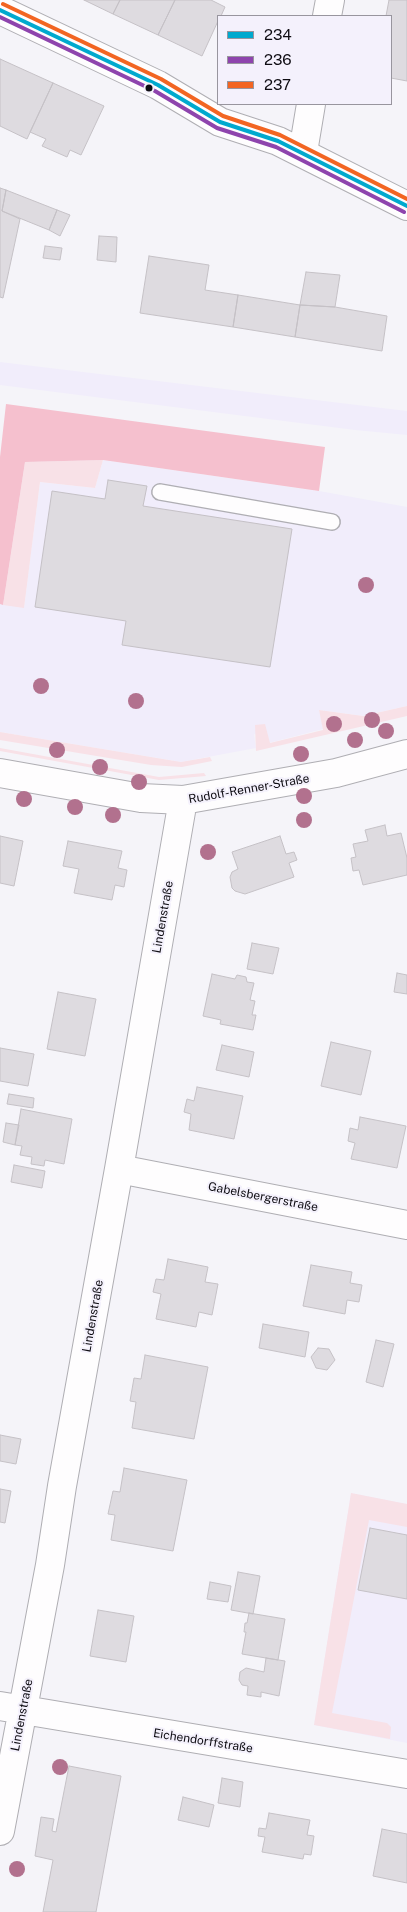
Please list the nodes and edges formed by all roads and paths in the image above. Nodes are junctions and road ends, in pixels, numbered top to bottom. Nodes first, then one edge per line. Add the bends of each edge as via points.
1 (330, 0) edge
2 (0, 10) edge
3 (327, 15) edge
4 (311, 105) edge
5 (303, 152) junction
6 (407, 206) edge
7 (160, 492) dead end
8 (332, 522) dead end
9 (407, 754) edge
10 (0, 773) edge
11 (183, 800) junction
12 (119, 1169) junction
13 (407, 1225) edge
14 (12, 1708) edge
15 (407, 1774) edge
16 (0, 1831) edge

1 - 3 street
2 - 5 street via 158,85 220,122
4 - 5 street
5 - 6 street
7 - 8 lane
9 - 11 street, Rudolf-Renner-Straße via 336,773
10 - 11 street, Rudolf-Renner-Straße via 141,798
11 - 12 street, Lindenstraße
12 - 13 street, Gabelsbergerstraße
12 - 14 street, Lindenstraße via 62,1486
14 - 15 street, Eichendorffstraße
14 - 16 street, Lindenstraße

